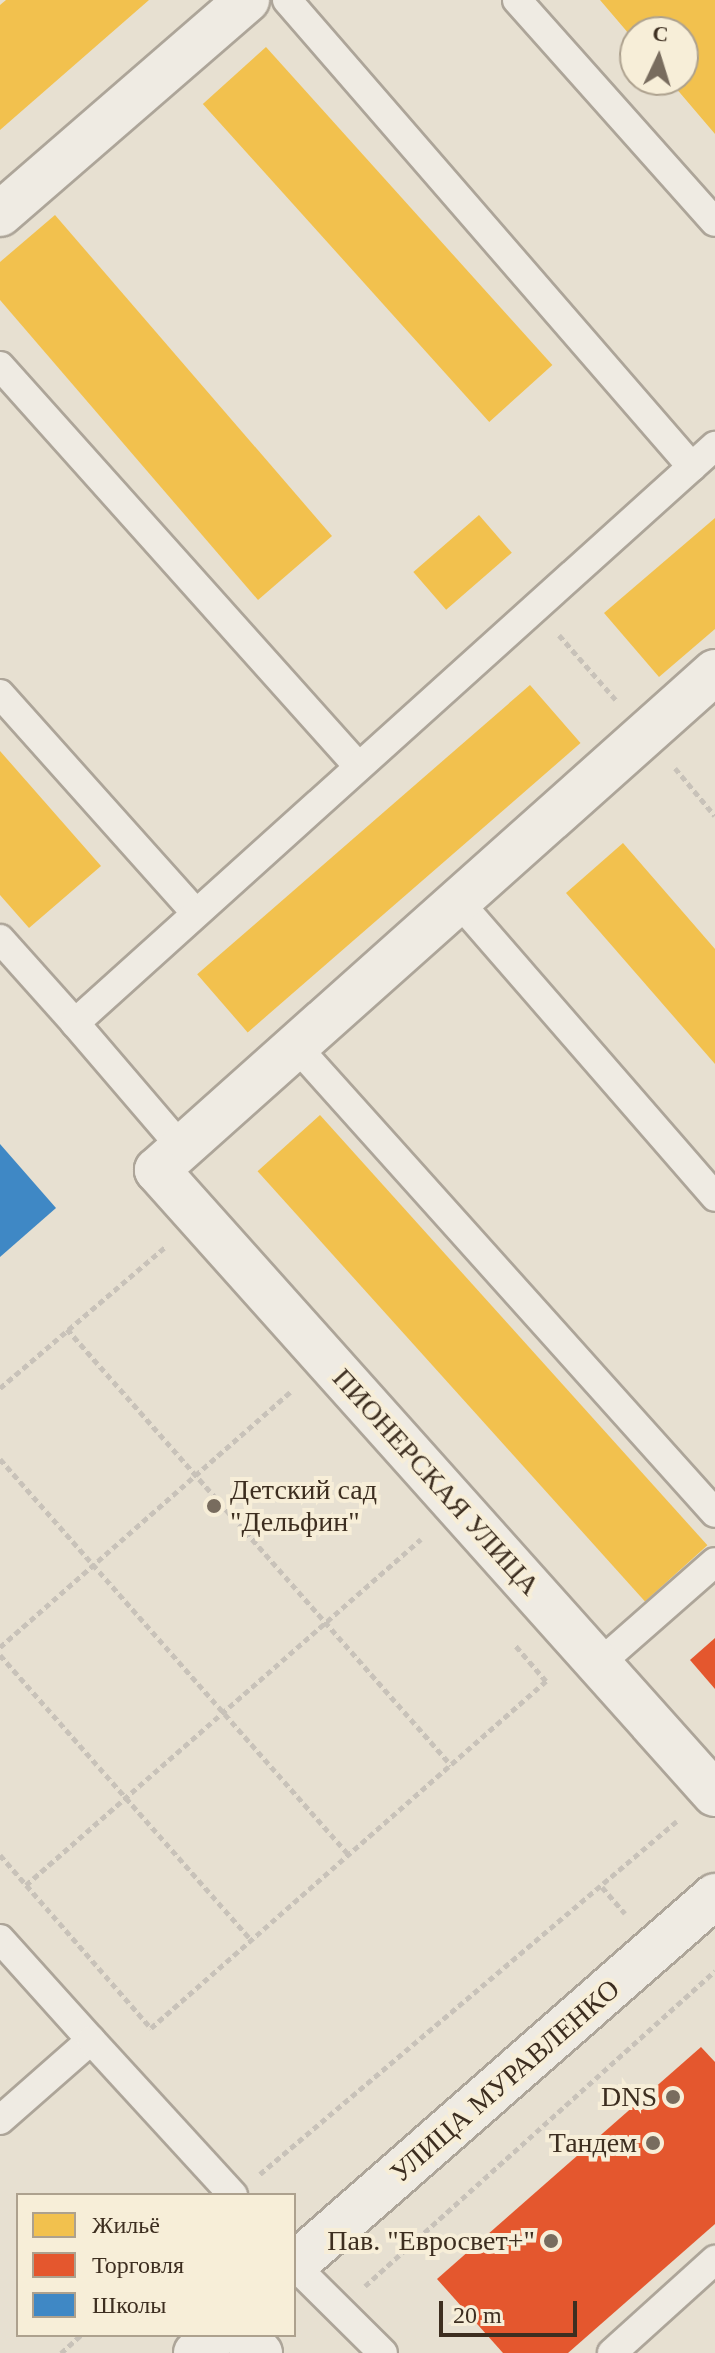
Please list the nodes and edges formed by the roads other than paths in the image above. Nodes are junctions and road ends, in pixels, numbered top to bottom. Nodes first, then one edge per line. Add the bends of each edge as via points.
1 (247, 0) edge
2 (287, 0) edge
3 (517, 0) edge
4 (0, 214) edge
5 (715, 222) edge
6 (0, 366) edge
7 (715, 446) edge
8 (692, 467) junction
9 (715, 672) edge
10 (0, 694) edge
11 (358, 766) junction
12 (458, 901) junction
13 (195, 912) junction
14 (0, 939) edge
15 (75, 1023) junction
16 (296, 1046) junction
17 (210, 1123) junction
18 (715, 1197) edge
19 (715, 1513) edge
20 (715, 1562) edge
21 (599, 1664) junction
22 (713, 1792) edge
23 (710, 1911) edge
24 (0, 1939) edge
25 (91, 2040) junction
26 (0, 2120) edge
27 (240, 2190) edge
28 (715, 2260) edge
29 (296, 2263) edge
30 (296, 2267) edge
31 (214, 2337) edge
32 (245, 2337) edge
33 (196, 2353) edge
34 (260, 2353) edge
35 (383, 2353) edge
36 (612, 2353) edge

1 - 4 street
2 - 8 lane
3 - 5 lane
6 - 11 lane
7 - 8 lane
8 - 11 lane
9 - 12 street
10 - 13 lane
11 - 13 lane
12 - 16 street
12 - 18 lane
13 - 15 lane
14 - 15 lane
15 - 17 lane via 182,1148
16 - 17 street
16 - 19 lane
17 - 21 street, ПИОНЕРСКАЯ УЛИЦА via 157,1170
20 - 21 lane
21 - 22 street, ПИОНЕРСКАЯ УЛИЦА
23 - 29 street, УЛИЦА МУРАВЛЕНКО
24 - 25 lane
25 - 26 lane
25 - 27 lane
28 - 36 lane
30 - 35 lane
31 - 33 street
32 - 34 street

